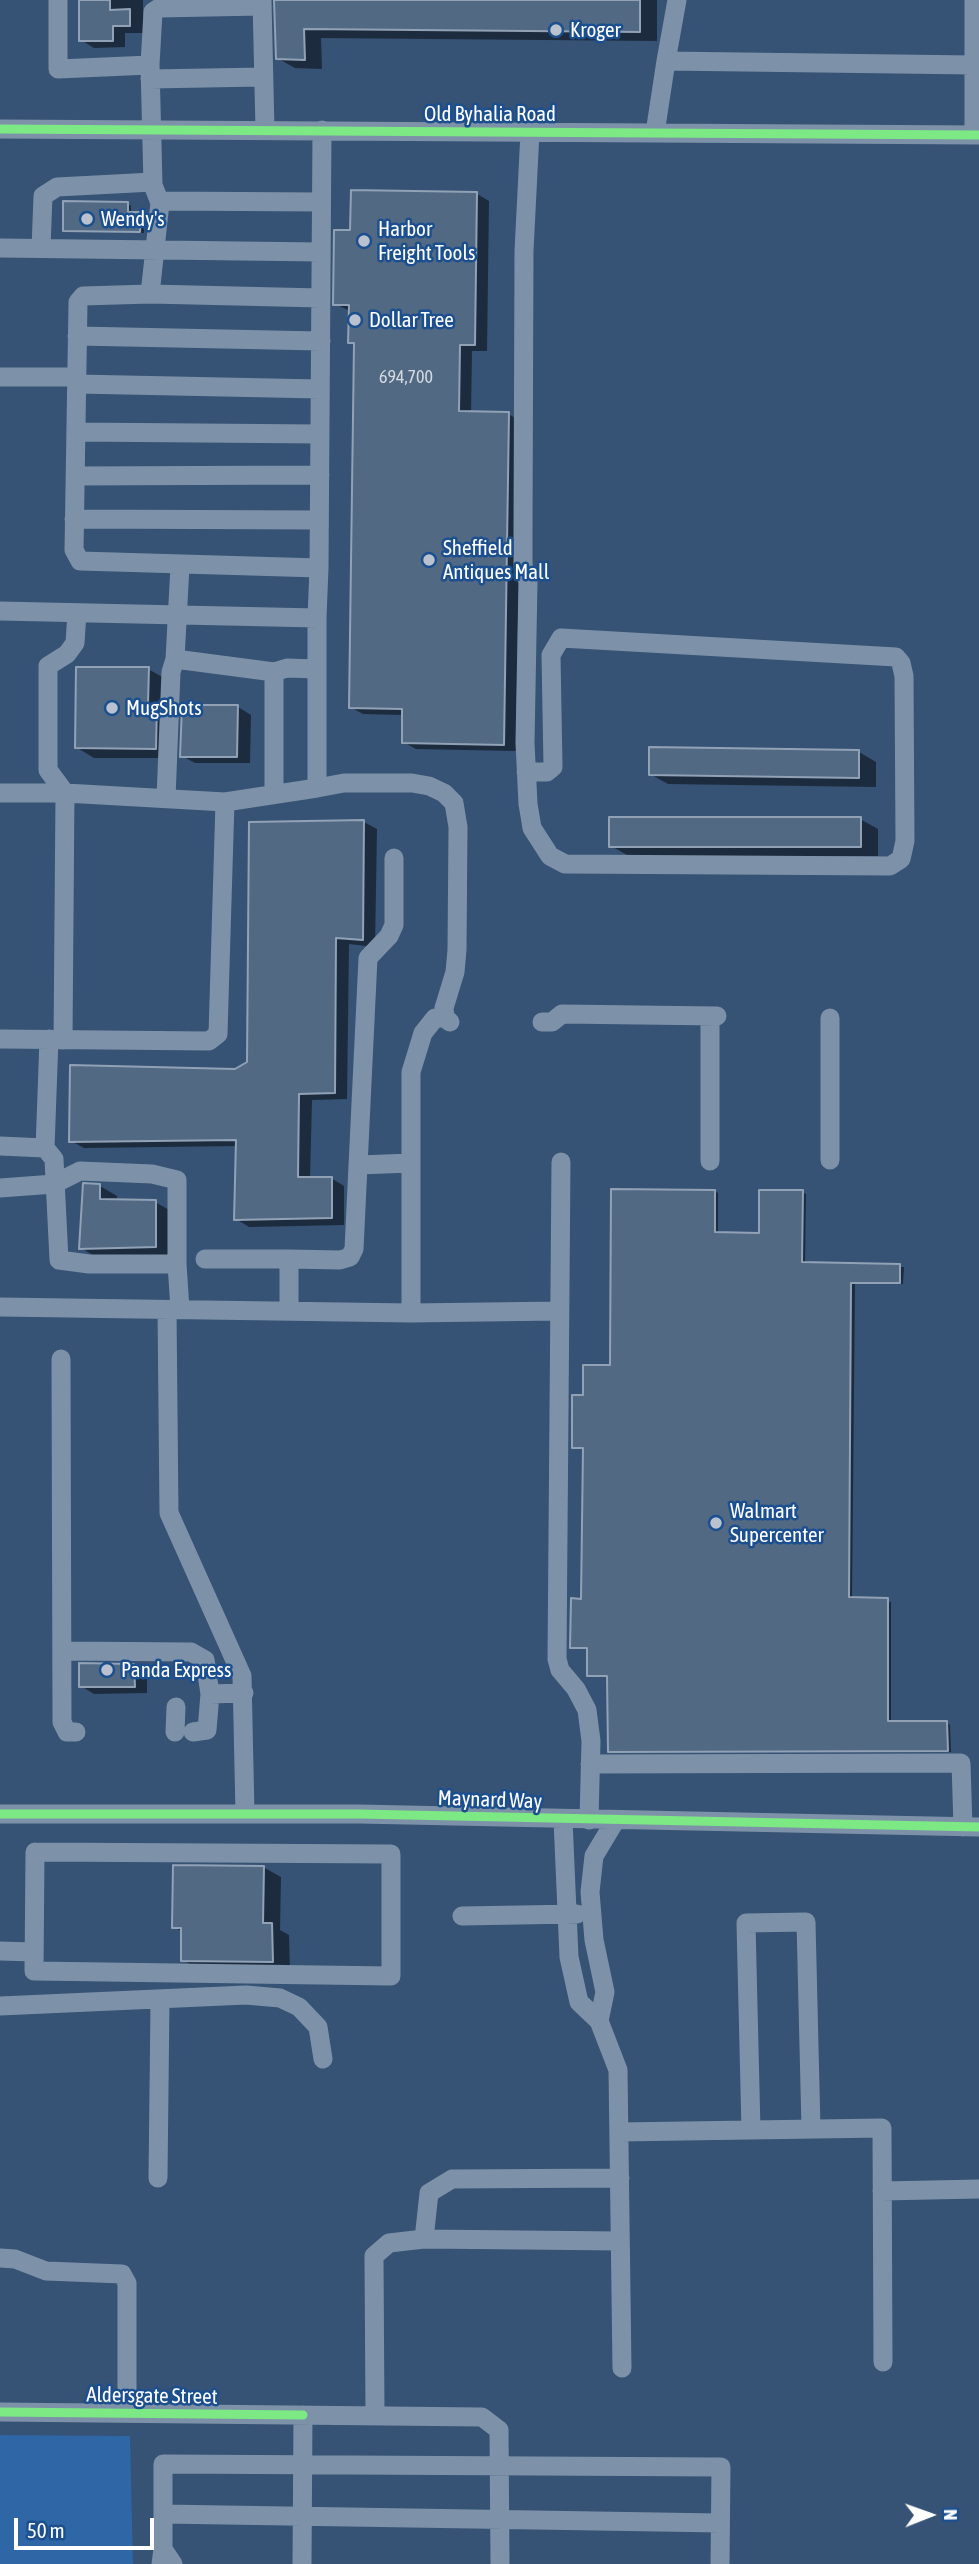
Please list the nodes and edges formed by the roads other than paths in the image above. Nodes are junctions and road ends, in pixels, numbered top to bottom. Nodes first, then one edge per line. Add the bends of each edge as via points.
1 (58, 0) edge
2 (677, 0) edge
3 (974, 0) edge
4 (262, 3) edge
5 (666, 61) junction
6 (974, 65) junction
7 (150, 72) junction
8 (262, 77) junction
9 (0, 129) edge
10 (151, 129) junction
11 (265, 130) junction
12 (322, 130) junction
13 (530, 132) junction
14 (655, 133) junction
15 (977, 135) edge
16 (156, 192) junction
17 (321, 202) junction
18 (0, 248) edge
19 (41, 248) junction
20 (156, 249) junction
21 (321, 252) junction
22 (150, 294) junction
23 (321, 298) junction
24 (77, 337) junction
25 (321, 341) junction
26 (0, 377) edge
27 (76, 381) junction
28 (320, 389) junction
29 (76, 432) junction
30 (320, 435) junction
31 (75, 475) junction
32 (320, 475) junction
33 (74, 519) junction
34 (319, 520) junction
35 (180, 566) junction
36 (319, 568) junction
37 (0, 611) edge
38 (176, 612) junction
39 (77, 613) junction
40 (317, 618) junction
41 (175, 659) junction
42 (317, 669) junction
43 (274, 672) junction
44 (526, 772) junction
45 (317, 788) junction
46 (0, 793) edge
47 (65, 793) junction
48 (274, 794) junction
49 (166, 798) junction
50 (225, 802) junction
51 (394, 858) dead end
52 (830, 1018) dead end
53 (542, 1022) dead end
54 (0, 1039) edge
55 (55, 1040) junction
56 (0, 1146) edge
57 (45, 1148) junction
58 (830, 1160) dead end
59 (710, 1161) dead end
60 (561, 1162) dead end
61 (411, 1163) junction
62 (359, 1165) junction
63 (54, 1184) junction
64 (0, 1188) edge
65 (205, 1259) dead end
66 (289, 1259) junction
67 (177, 1264) junction
68 (0, 1307) edge
69 (174, 1309) junction
70 (289, 1311) junction
71 (559, 1311) junction
72 (411, 1313) junction
73 (61, 1359) dead end
74 (62, 1651) junction
75 (244, 1693) junction
76 (210, 1694) junction
77 (176, 1707) dead end
78 (76, 1732) dead end
79 (590, 1764) junction
80 (0, 1814) edge
81 (245, 1814) junction
82 (563, 1820) junction
83 (589, 1821) junction
84 (615, 1821) junction
85 (971, 1827) edge
86 (566, 1914) junction
87 (592, 1914) junction
88 (462, 1916) dead end
89 (0, 1951) edge
90 (34, 1952) junction
91 (160, 2001) junction
92 (0, 2006) edge
93 (598, 2021) junction
94 (323, 2059) dead end
95 (811, 2129) junction
96 (751, 2130) junction
97 (619, 2132) junction
98 (158, 2178) dead end
99 (620, 2178) junction
100 (979, 2189) edge
101 (883, 2191) junction
102 (424, 2239) junction
103 (620, 2241) junction
104 (0, 2258) edge
105 (883, 2362) dead end
106 (622, 2368) dead end
107 (0, 2412) edge
108 (127, 2413) junction
109 (303, 2415) junction
110 (374, 2416) junction
111 (304, 2465) junction
112 (502, 2466) junction
113 (163, 2514) junction
114 (303, 2516) junction
115 (501, 2519) junction
116 (720, 2523) junction
117 (165, 2559) edge
118 (302, 2564) edge
119 (500, 2564) edge
120 (720, 2564) edge

1 - 7 street via 58,68
2 - 5 street
3 - 6 street
4 - 7 street via 159,8 153,12
4 - 8 street
5 - 6 street
5 - 14 street
6 - 15 street
7 - 8 street
7 - 10 street
8 - 11 street
9 - 10 street, Old Byhalia Road
10 - 11 street, Old Byhalia Road
10 - 16 street
11 - 12 street, Old Byhalia Road
12 - 13 street, Old Byhalia Road
12 - 17 street
13 - 14 street, Old Byhalia Road
13 - 44 street via 523,384
14 - 15 street, Old Byhalia Road
16 - 17 street
16 - 19 street via 57,187 43,196
16 - 20 street
17 - 21 street
18 - 19 street
19 - 20 street
20 - 21 street
20 - 22 street
21 - 23 street
22 - 23 street
22 - 24 street via 83,296 78,302
23 - 25 street
24 - 25 street
24 - 27 street
25 - 28 street
26 - 27 street
27 - 28 street
27 - 29 street
28 - 30 street
29 - 30 street
29 - 31 street
30 - 32 street
31 - 32 street
31 - 33 street
32 - 34 street
33 - 34 street
33 - 35 street via 74,550 80,561
34 - 36 street
35 - 36 street
35 - 38 street
36 - 40 street
37 - 39 street
38 - 39 street
38 - 40 street
38 - 41 street
39 - 47 street via 75,643 48,666 48,770
40 - 42 street
41 - 43 street
41 - 49 street
42 - 43 street
42 - 45 street
43 - 48 street
44 - 44 street via 532,828 550,856 565,864 890,866 901,859 905,841 901,663 896,657 561,638 551,655 553,767 547,772
45 - 48 street
45 - 61 street via 344,783 412,783 437,790 454,803 458,827 455,972 444,1017 423,1033 413,1057
46 - 47 street
47 - 49 street
47 - 55 street
48 - 50 street
49 - 50 street
50 - 55 street via 218,1034 209,1041
51 - 62 street via 394,925 368,957
52 - 58 street
53 - 59 street via 562,1014 714,1016
54 - 55 street
55 - 57 street
56 - 57 street
57 - 63 street via 54,1159
60 - 71 street
61 - 62 street
61 - 72 street
62 - 66 street via 350,1257
63 - 64 street
63 - 67 street via 59,1260
63 - 67 street via 80,1171 152,1174 177,1180
65 - 66 street
66 - 70 street
67 - 69 street
68 - 69 street
69 - 70 street
69 - 75 street via 169,1513 238,1664
70 - 72 street
71 - 72 street
71 - 79 street via 558,1665 587,1710
73 - 74 street
74 - 76 street via 191,1652 205,1660
74 - 78 street via 63,1729
75 - 76 street
75 - 81 street
76 - 77 street via 207,1730 184,1732
79 - 83 street
79 - 85 street via 961,1763
80 - 81 street, Maynard Way
81 - 82 street, Maynard Way
82 - 83 street, Maynard Way
82 - 86 street
83 - 84 street, Maynard Way
84 - 85 street, Maynard Way
84 - 87 street via 594,1856
86 - 87 street
86 - 88 street
86 - 93 street via 579,2002
87 - 93 street via 605,1992
89 - 90 street
90 - 90 street via 34,1971 391,1976 391,1854 35,1852
91 - 92 street
91 - 94 street via 246,1995 280,1998 299,2007 318,2027
91 - 98 street
93 - 97 street via 618,2070
95 - 96 street
95 - 96 street via 806,1922 746,1923
95 - 101 street via 882,2128
96 - 97 street
97 - 99 street
99 - 102 street via 452,2179 429,2193
99 - 103 street
100 - 101 street
101 - 105 street
102 - 103 street
102 - 110 street via 389,2243 374,2256
103 - 106 street
104 - 108 street via 46,2271 122,2274 127,2283
107 - 108 street, Aldersgate Street
108 - 109 street, Aldersgate Street
109 - 110 street, Aldersgate Street
109 - 111 street
110 - 112 street, Aldersgate Street via 482,2417 499,2430
111 - 112 street
111 - 113 street via 163,2464
111 - 114 street
112 - 115 street, Aldersgate Street
112 - 116 street via 721,2467
113 - 114 street
113 - 117 street
114 - 115 street
114 - 118 street
115 - 116 street
115 - 119 street, Aldersgate Street
116 - 120 street

